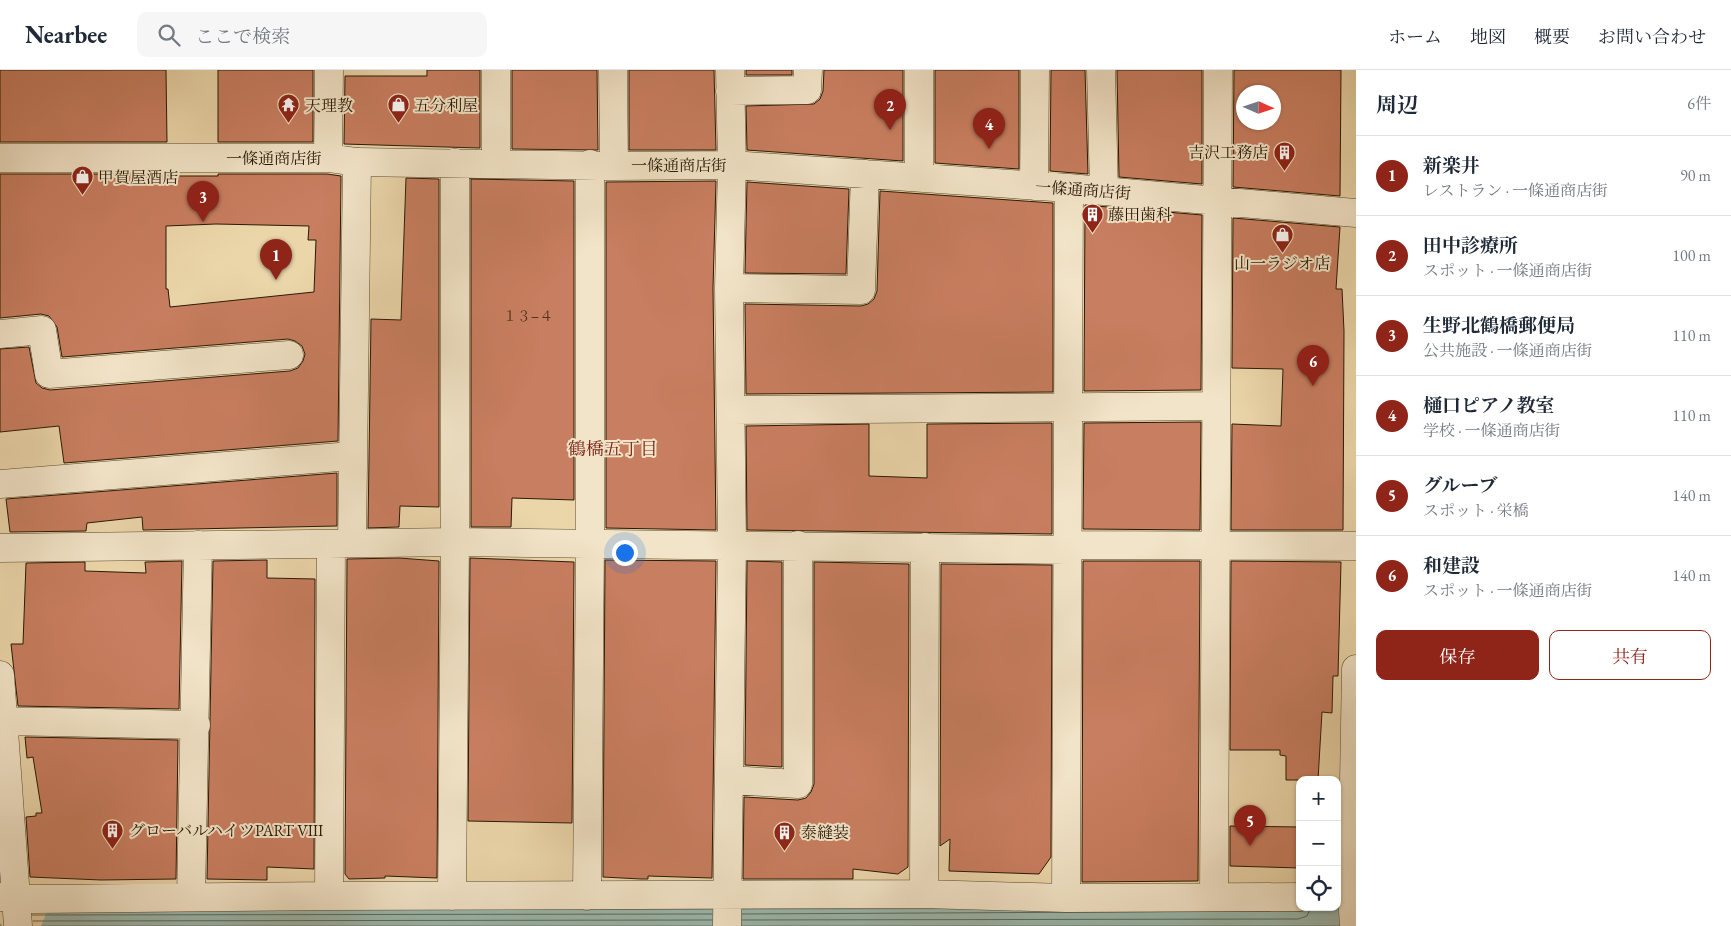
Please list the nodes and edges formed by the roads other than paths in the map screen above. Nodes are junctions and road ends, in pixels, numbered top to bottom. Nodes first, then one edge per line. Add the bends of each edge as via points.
1 (329, 70) edge
2 (496, 70) edge
3 (613, 70) edge
4 (808, 70) edge
5 (919, 70) edge
6 (1034, 70) edge
7 (1101, 70) edge
8 (1218, 70) edge
9 (730, 80) edge
10 (0, 158) edge
11 (328, 158) junction
12 (356, 162) junction
13 (454, 163) junction
14 (496, 163) junction
15 (732, 164) junction
16 (602, 165) junction
17 (865, 174) junction
18 (919, 177) junction
19 (1034, 186) junction
20 (1069, 188) junction
21 (1104, 191) junction
22 (1217, 201) junction
23 (1356, 213) edge
24 (729, 288) junction
25 (0, 334) edge
26 (289, 355) dead end
27 (1067, 406) junction
28 (1216, 406) junction
29 (732, 410) junction
30 (352, 456) junction
31 (0, 484) edge
32 (455, 542) junction
33 (342, 543) junction
34 (590, 543) junction
35 (732, 544) junction
36 (1216, 544) junction
37 (198, 545) junction
38 (798, 545) junction
39 (1356, 546) edge
40 (925, 547) junction
41 (1066, 547) junction
42 (0, 548) edge
43 (1356, 669) edge
44 (0, 675) edge
45 (2, 716) edge
46 (196, 725) junction
47 (729, 780) junction
48 (924, 894) junction
49 (329, 896) junction
50 (452, 896) junction
51 (587, 896) junction
52 (191, 897) junction
53 (1214, 897) junction
54 (1296, 897) edge
55 (1066, 898) junction
56 (1351, 904) edge
57 (13, 907) edge
58 (728, 910) edge

1 - 11 street
2 - 14 street
3 - 16 street
4 - 9 street via 807,90
5 - 18 street
6 - 19 street
7 - 21 street
8 - 22 street
9 - 15 street
10 - 11 street, 一條通商店街
11 - 12 street, 一條通商店街
12 - 13 street, 一條通商店街
12 - 30 street
13 - 14 street, 一條通商店街
13 - 32 street
14 - 16 street, 一條通商店街
15 - 16 street, 一條通商店街
15 - 17 street, 一條通商店街
15 - 24 street
16 - 34 street
17 - 18 street, 一條通商店街
17 - 24 street via 861,290
18 - 19 street, 一條通商店街
19 - 20 street, 一條通商店街
20 - 21 street, 一條通商店街
20 - 27 street
21 - 22 street, 一條通商店街
22 - 23 street, 一條通商店街
22 - 28 street
24 - 29 street
25 - 26 street via 42,330 49,374
27 - 28 street
27 - 29 street
27 - 41 street
28 - 36 street
29 - 35 street
30 - 31 street
30 - 33 street
32 - 33 street
32 - 34 street
32 - 50 street
33 - 37 street
33 - 49 street
34 - 35 street
34 - 51 street
35 - 38 street
35 - 47 street
36 - 39 street
36 - 41 street
36 - 53 street
37 - 42 street
37 - 46 street
38 - 40 street
38 - 47 street via 798,784
40 - 41 street
40 - 48 street
41 - 55 street
43 - 56 street
44 - 45 street
45 - 46 street
45 - 57 street
46 - 52 street
47 - 58 street
48 - 55 street
48 - 58 street
49 - 50 street
49 - 52 street
50 - 51 street
51 - 58 street
52 - 57 street via 36,900
53 - 54 street
53 - 55 street

